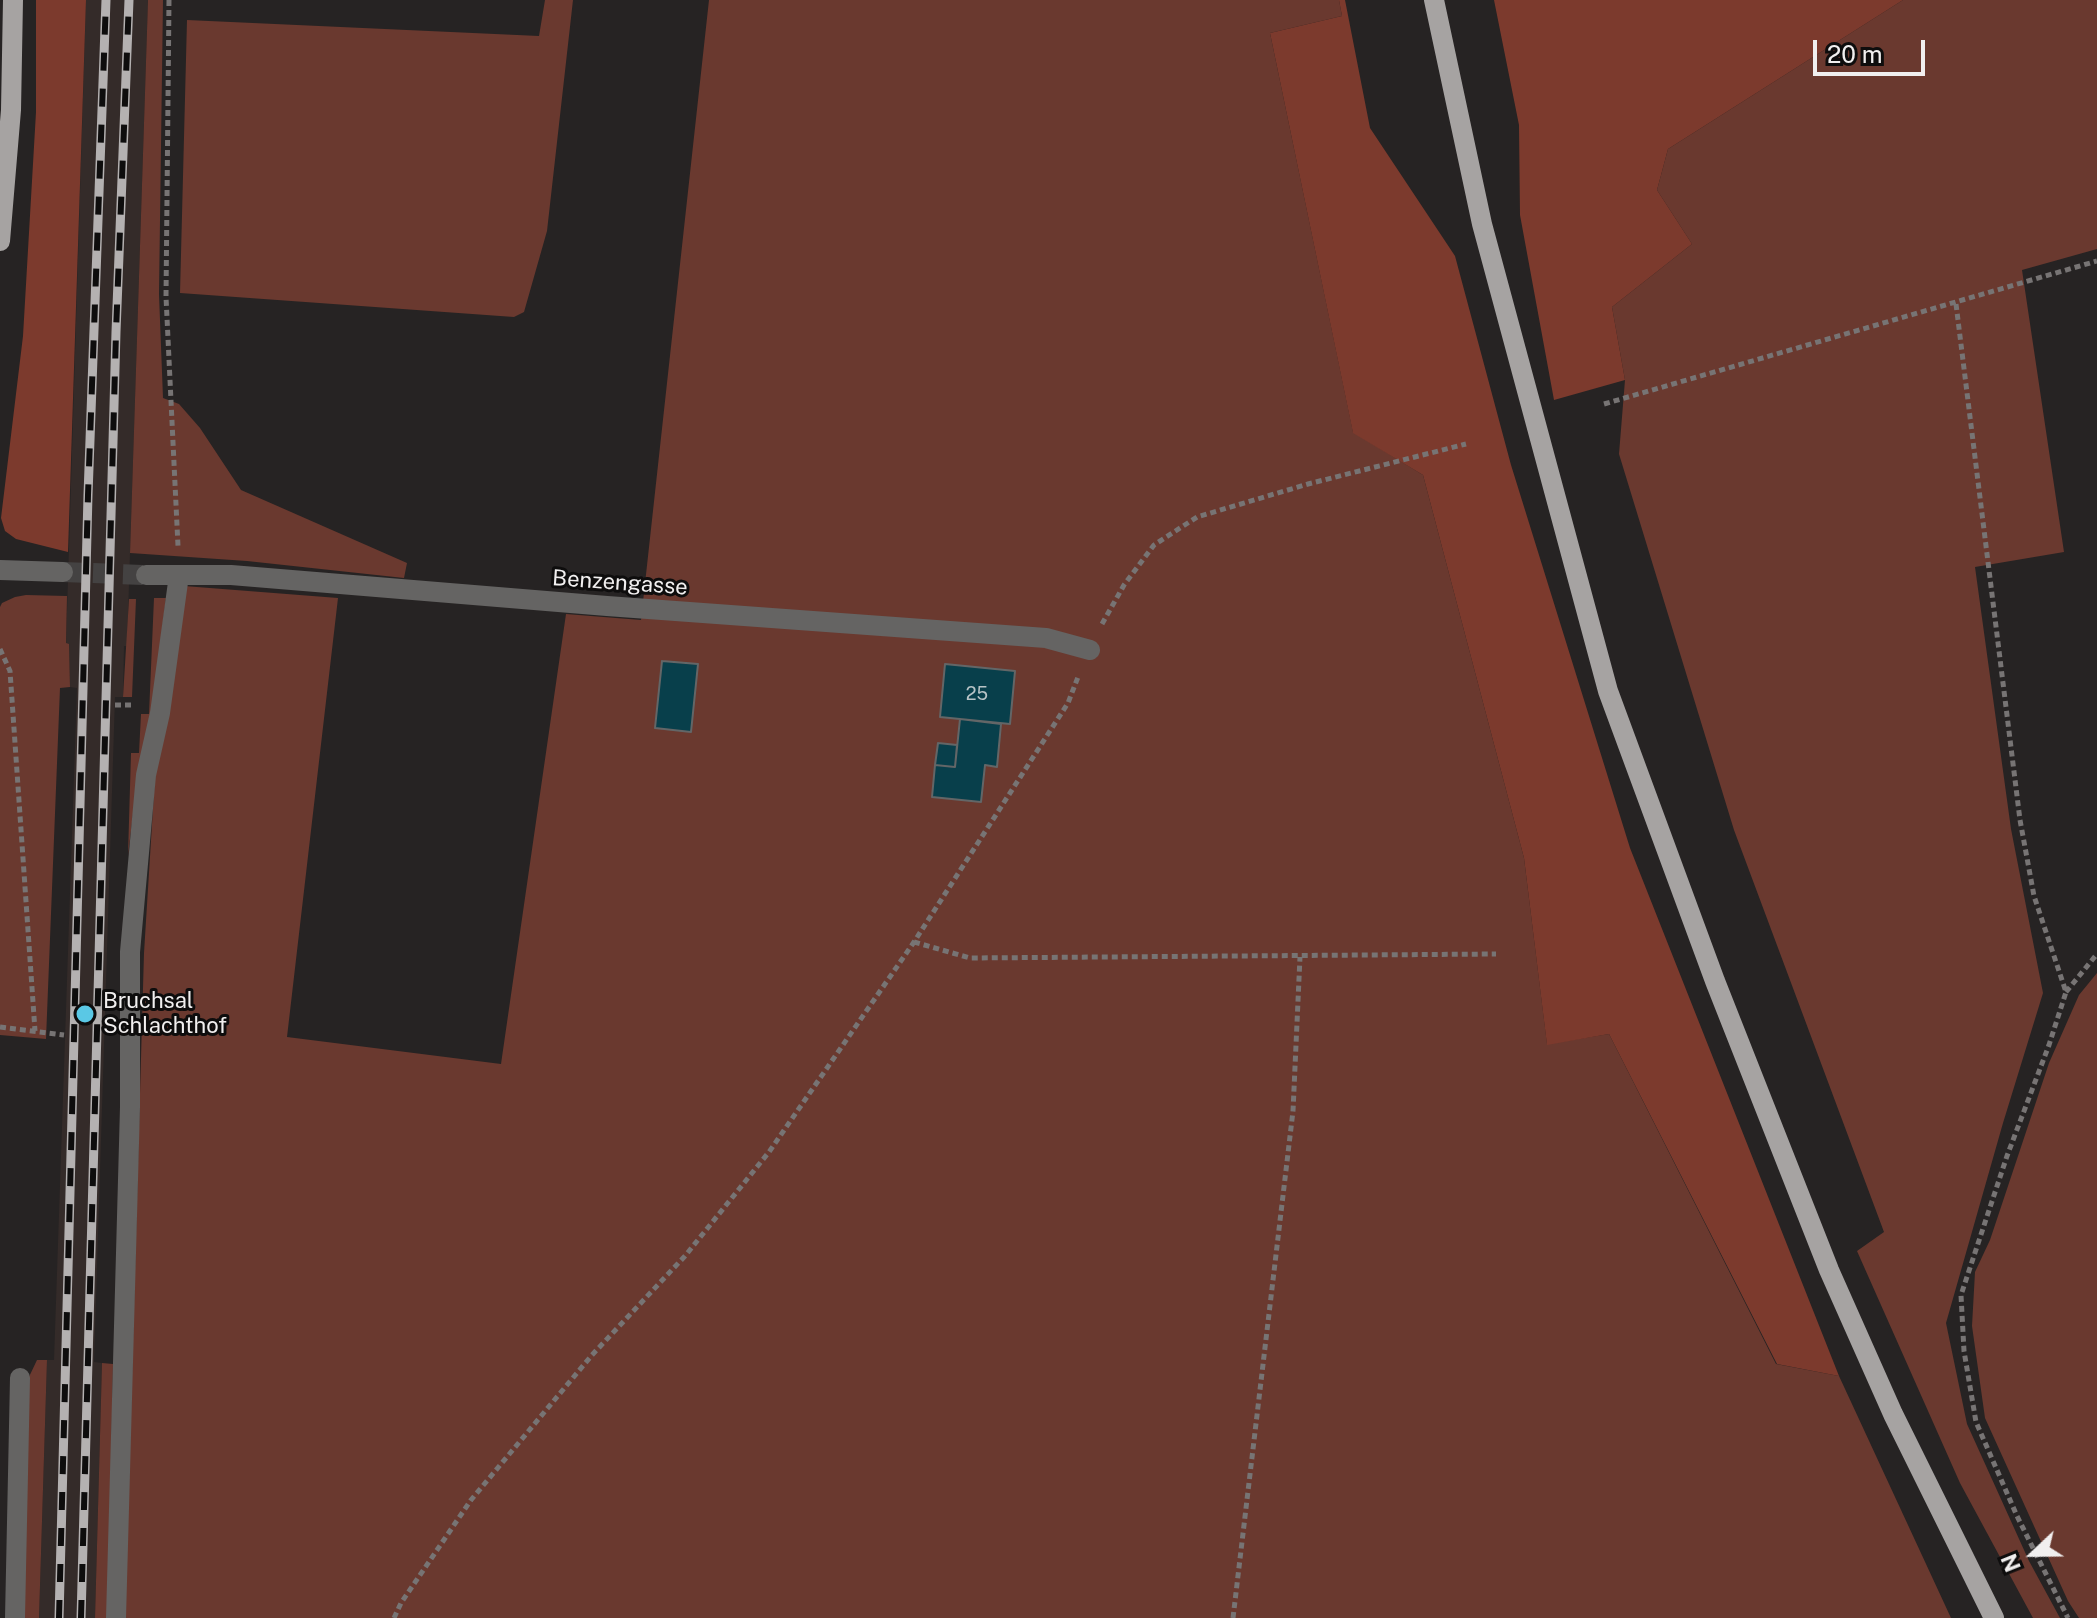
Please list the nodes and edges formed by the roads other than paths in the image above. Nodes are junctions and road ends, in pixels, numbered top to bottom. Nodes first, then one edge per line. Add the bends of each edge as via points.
1 (13, 0) edge
2 (1434, 0) edge
3 (0, 241) edge
4 (0, 570) edge
5 (63, 572) tunnel mouth
6 (146, 575) tunnel mouth
7 (179, 575) junction
8 (1090, 650) road end
9 (20, 1378) dead end
10 (15, 1618) edge
11 (116, 1618) edge
12 (1994, 1618) edge

1 - 3 main road
2 - 12 main road via 1482,224 1608,691 1829,1270
4 - 5 street
6 - 7 street, Benzengasse
7 - 8 street, Benzengasse via 1046,638
7 - 11 street via 146,775 130,952
9 - 10 street

